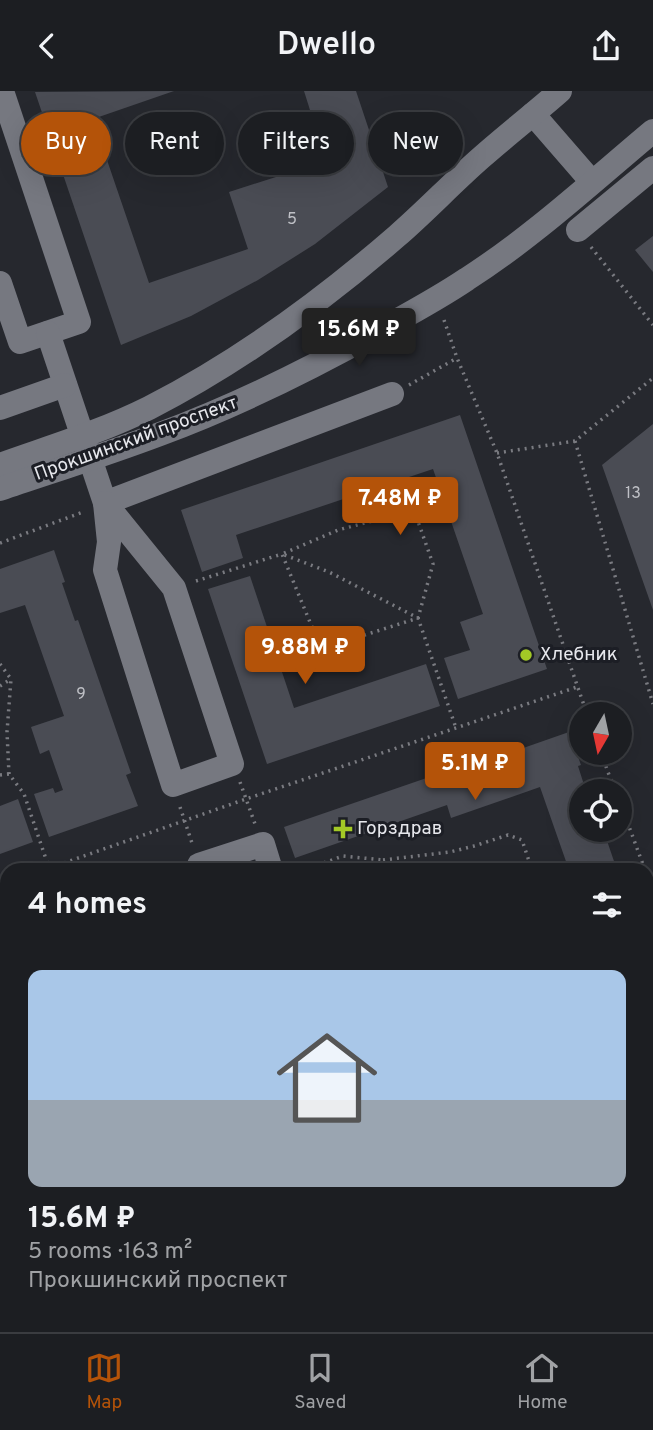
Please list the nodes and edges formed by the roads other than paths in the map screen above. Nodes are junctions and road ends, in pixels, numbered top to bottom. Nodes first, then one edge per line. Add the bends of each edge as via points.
1 (2, 91) edge
2 (560, 91) edge
3 (533, 114) junction
4 (653, 131) edge
5 (653, 168) edge
6 (592, 182) junction
7 (578, 230) road end
8 (0, 283) edge
9 (48, 333) junction
10 (65, 385) junction
11 (392, 394) road end
12 (0, 408) edge
13 (86, 447) junction
14 (0, 464) edge
15 (0, 489) edge
16 (105, 503) junction
17 (211, 863) edge
18 (269, 863) edge

1 - 9 street via 79,323
2 - 3 street, Прокшинский проспект
3 - 6 street
3 - 13 street, Прокшинский проспект via 330,293 243,353
4 - 6 street, Прокшинский проспект
5 - 7 street
6 - 13 street, Прокшинский проспект via 470,278 331,357 161,434
8 - 9 street via 20,342
9 - 10 street
10 - 12 street
10 - 13 street
11 - 16 street
13 - 14 street, Прокшинский проспект
13 - 15 street, Прокшинский проспект
13 - 16 street
16 - 16 street via 174,588 233,764 173,785 105,571 109,542
17 - 18 street via 263,844

